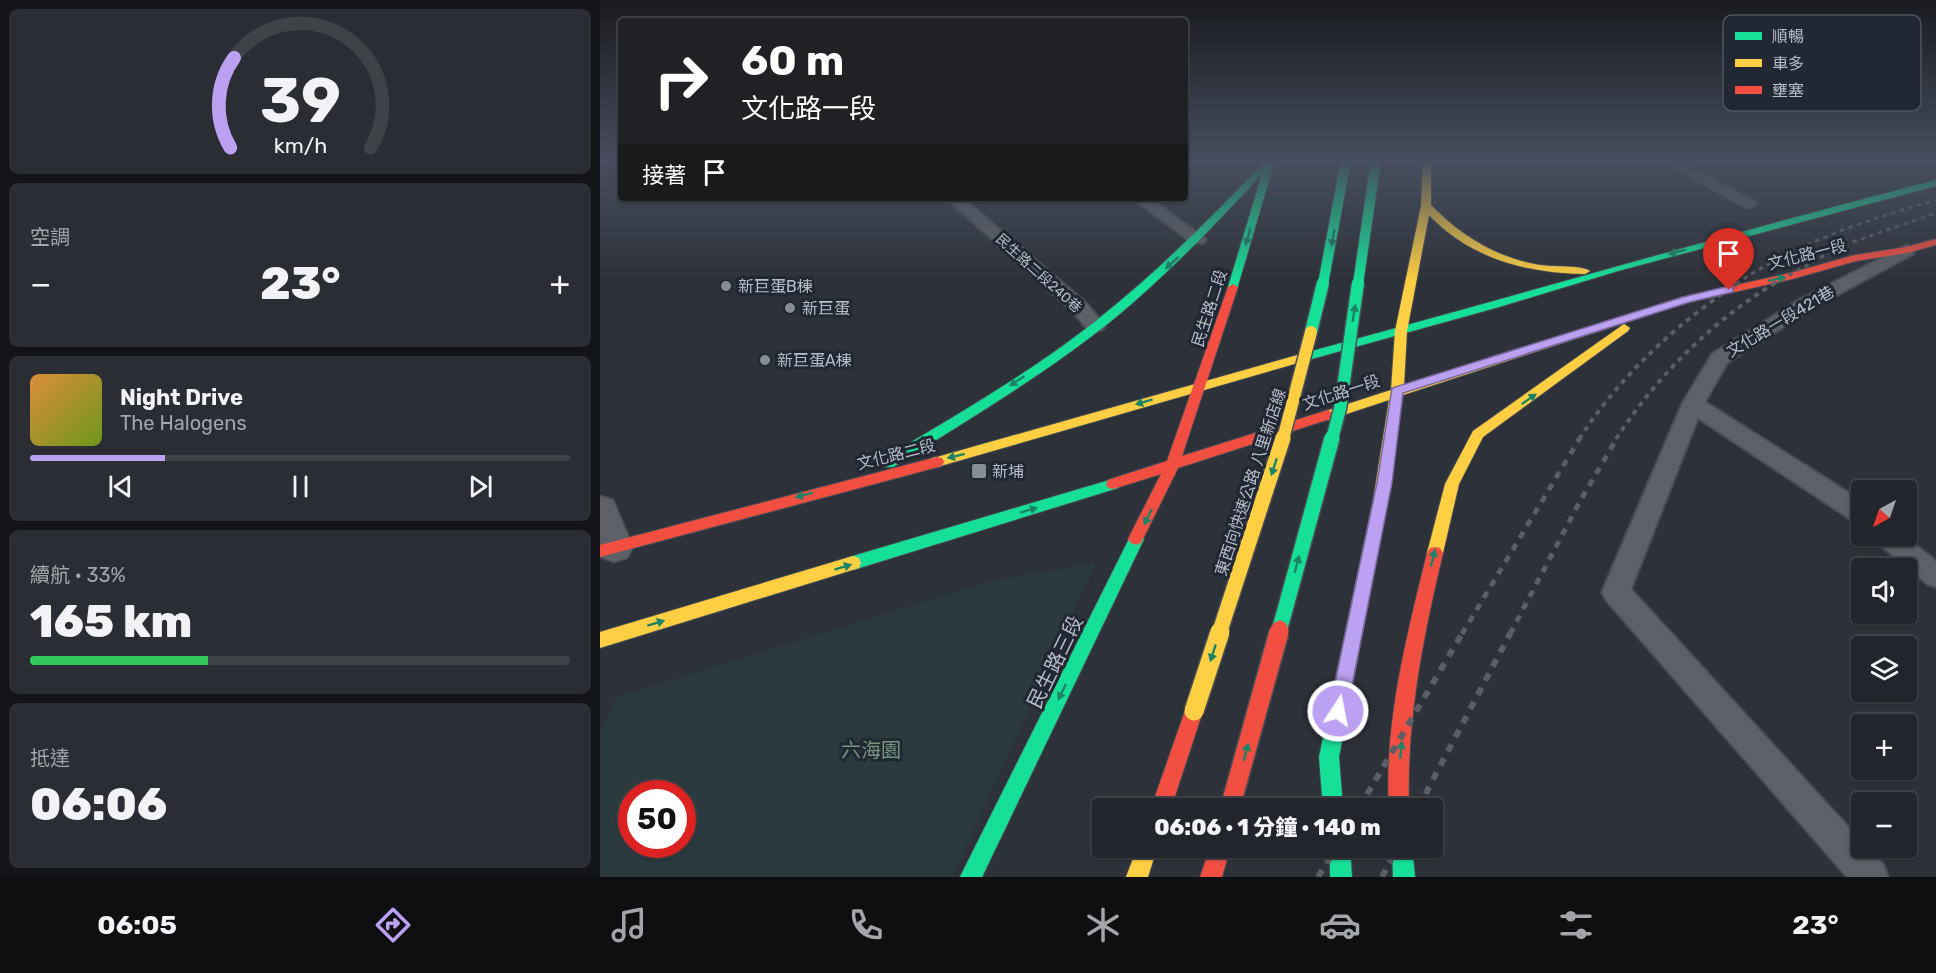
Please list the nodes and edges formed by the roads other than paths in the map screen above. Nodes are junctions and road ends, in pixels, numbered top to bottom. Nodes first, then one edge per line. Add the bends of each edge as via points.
1 (957, 201) edge
2 (1144, 201) edge
3 (1233, 201) edge
4 (1259, 201) edge
5 (1339, 201) edge
6 (1370, 201) edge
7 (1426, 201) edge
8 (1745, 201) edge
9 (1869, 201) edge
10 (1749, 203) dead end
11 (1426, 206) junction
12 (1198, 239) junction
13 (1936, 242) edge
14 (1907, 250) junction
15 (1614, 269) junction
16 (1639, 315) junction
17 (1095, 326) junction
18 (1401, 331) junction
19 (1200, 385) junction
20 (1397, 391) junction
21 (1693, 404) junction
22 (1173, 464) junction
23 (861, 480) junction
24 (1851, 507) edge
25 (600, 510) edge
26 (1899, 546) edge
27 (607, 549) edge
28 (1936, 576) edge
29 (600, 640) edge
30 (1164, 798) edge
31 (1233, 798) edge
32 (1332, 798) edge
33 (1399, 798) edge
34 (1144, 858) edge
35 (1217, 858) edge
36 (1340, 858) edge
37 (1403, 858) edge
38 (971, 877) edge
39 (1137, 877) edge
40 (1212, 877) edge
41 (1341, 877) edge
42 (1404, 877) edge
43 (1870, 877) edge

1 - 17 lane, 民生路二段240巷 via 1080,308
2 - 12 lane
3 - 12 main road
4 -> 19 main road, 民生路二段
5 -> 30 main road, 東西向快速公路 八里新店線, bridge via 1293,408
31 -> 6 main road, bridge via 1340,409
7 - 11 main road
8 - 10 lane
9 -> 15 main road
11 - 15 main road via 1439,224 1462,242 1495,257 1520,265 1576,272
11 - 18 main road
12 -> 17 main road
13 - 14 main road, 文化路一段
16 -> 14 main road, 文化路一段 via 1687,299 1855,258
14 - 21 lane, 文化路一段421巷 via 1806,304 1719,359
15 - 18 main road
16 - 20 main road, 文化路一段
33 -> 16 main road via 1412,647 1452,484 1478,434 1567,372
17 -> 23 main road
18 - 19 main road
18 - 20 main road
19 - 22 main road, 民生路二段
19 -> 23 main road, 文化路二段 via 1019,440
20 - 22 main road, 文化路一段
20 - 32 main road via 1384,483 1329,757
21 - 24 lane
21 - 43 lane, 文化路一段421巷 via 1616,592
29 -> 22 main road
22 -> 38 main road, 民生路三段
23 -> 27 main road, 文化路二段
25 - 27 street
26 - 28 lane
34 - 39 main road
35 - 40 main road
36 - 41 main road
37 - 42 main road

